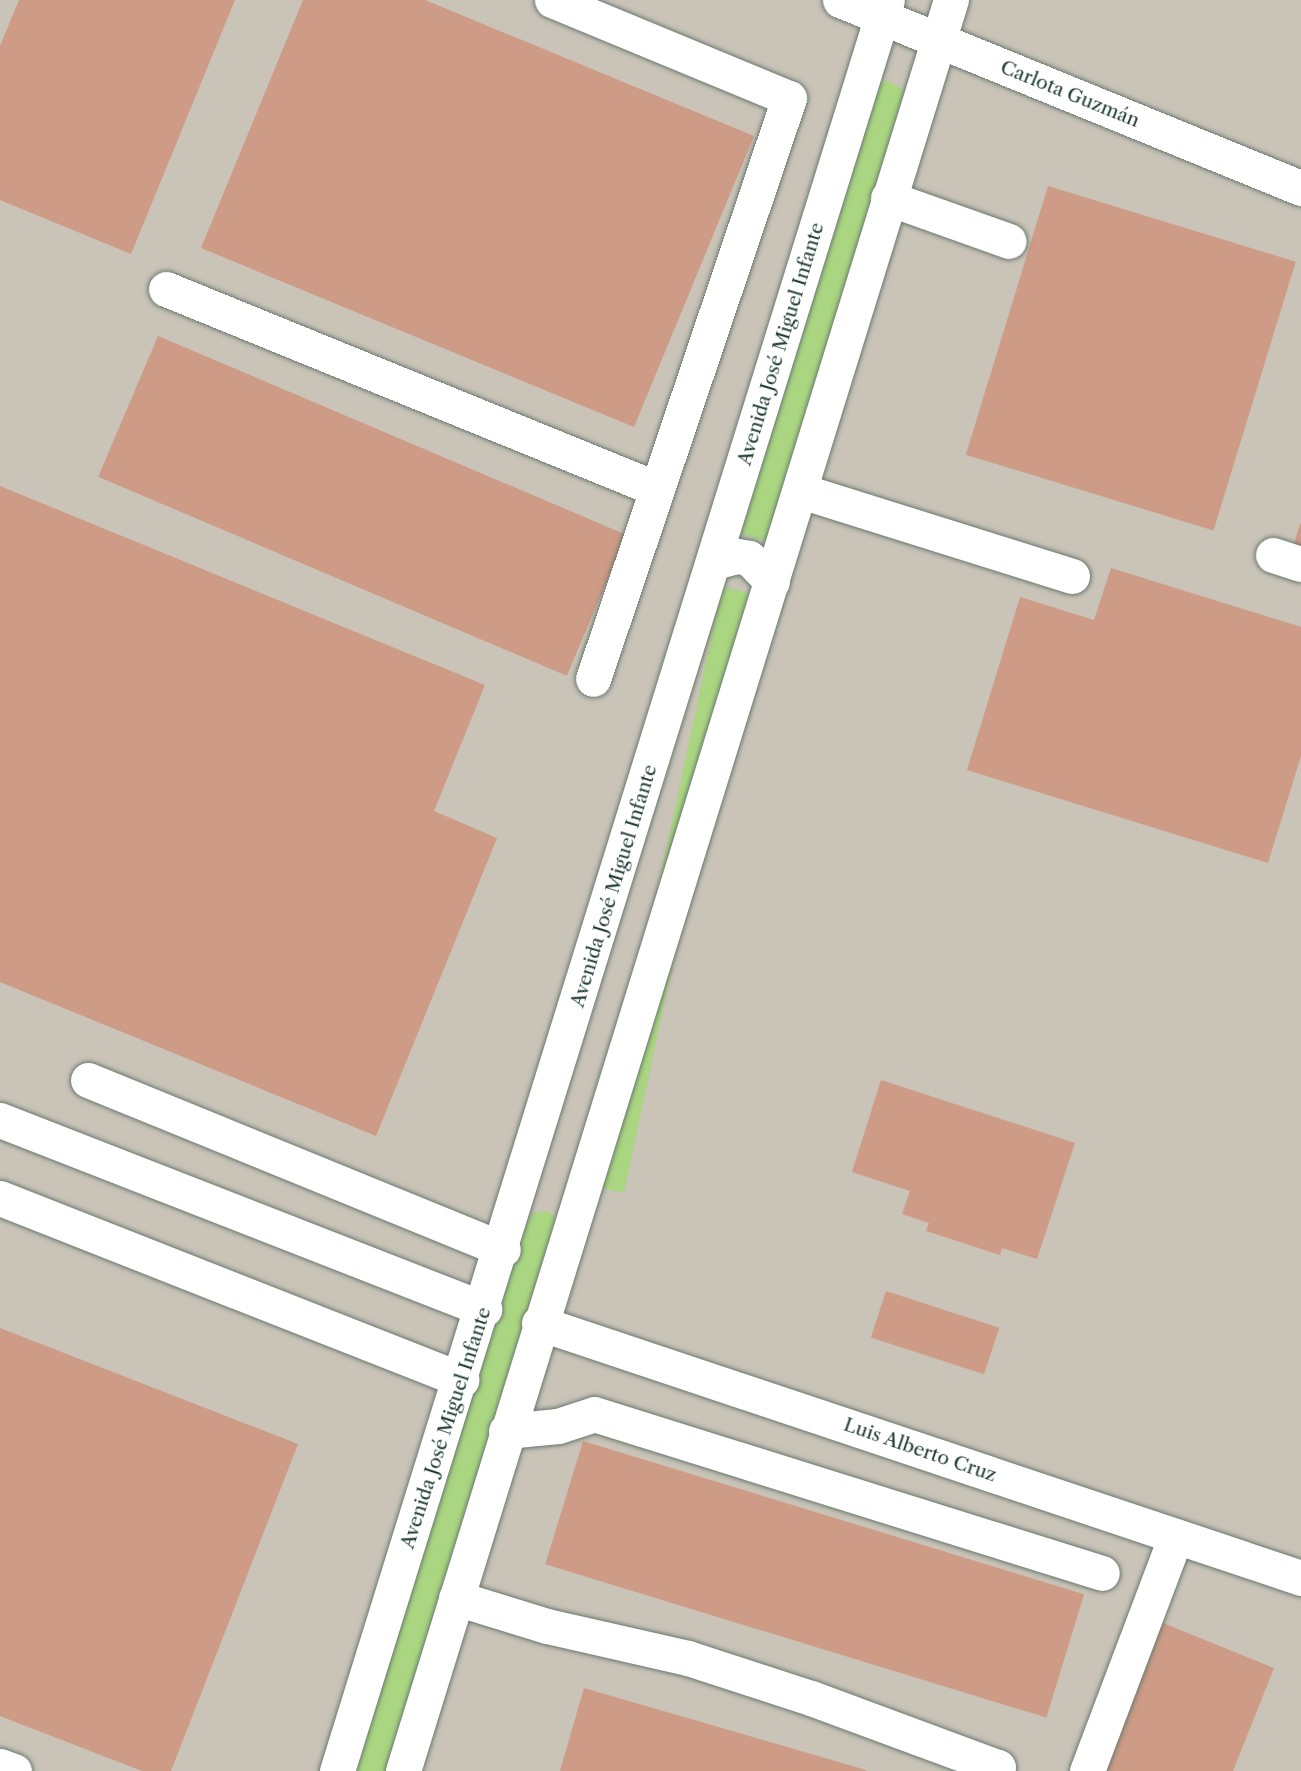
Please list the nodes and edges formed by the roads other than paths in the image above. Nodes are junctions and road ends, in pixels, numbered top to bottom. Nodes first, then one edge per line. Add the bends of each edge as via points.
1 (552, 0) edge
2 (840, 0) edge
3 (951, 0) edge
4 (885, 8) edge
5 (938, 40) junction
6 (1301, 188) edge
7 (888, 198) junction
8 (1009, 241) dead end
9 (166, 289) dead end
10 (657, 489) junction
11 (801, 491) junction
12 (714, 562) junction
13 (1072, 576) dead end
14 (772, 582) junction
15 (593, 679) dead end
16 (88, 1080) dead end
17 (0, 1120) edge
18 (0, 1198) edge
19 (503, 1249) junction
20 (484, 1309) junction
21 (539, 1323) junction
22 (461, 1380) junction
23 (506, 1431) junction
24 (1176, 1536) junction
25 (1102, 1573) dead end
26 (1301, 1578) edge
27 (456, 1598) junction
28 (0, 1766) edge
29 (14, 1771) edge
30 (337, 1771) edge
31 (403, 1771) edge
32 (996, 1771) edge
33 (1087, 1771) edge

1 - 10 street via 789,98
2 - 4 street, Carlota Guzmán
3 - 5 street
4 - 5 street, Carlota Guzmán
4 - 12 street, Avenida José Miguel Infante
5 - 6 street, Carlota Guzmán
5 - 7 street
7 - 8 street
7 - 11 street
9 - 10 street
10 - 15 street
11 - 13 street
11 - 14 street
12 - 14 street via 749,558
12 - 19 street, Avenida José Miguel Infante
14 - 21 street
16 - 19 street
17 - 20 street
18 - 22 street
19 - 20 street, Avenida José Miguel Infante
20 - 22 street, Avenida José Miguel Infante
21 - 23 street
21 - 24 street, Luis Alberto Cruz
22 - 30 street, Avenida José Miguel Infante
23 - 25 street via 558,1426 594,1414
23 - 27 street
24 - 26 street, Luis Alberto Cruz
24 - 33 street
27 - 31 street
27 - 32 street via 774,1686 998,1767
28 - 29 street

